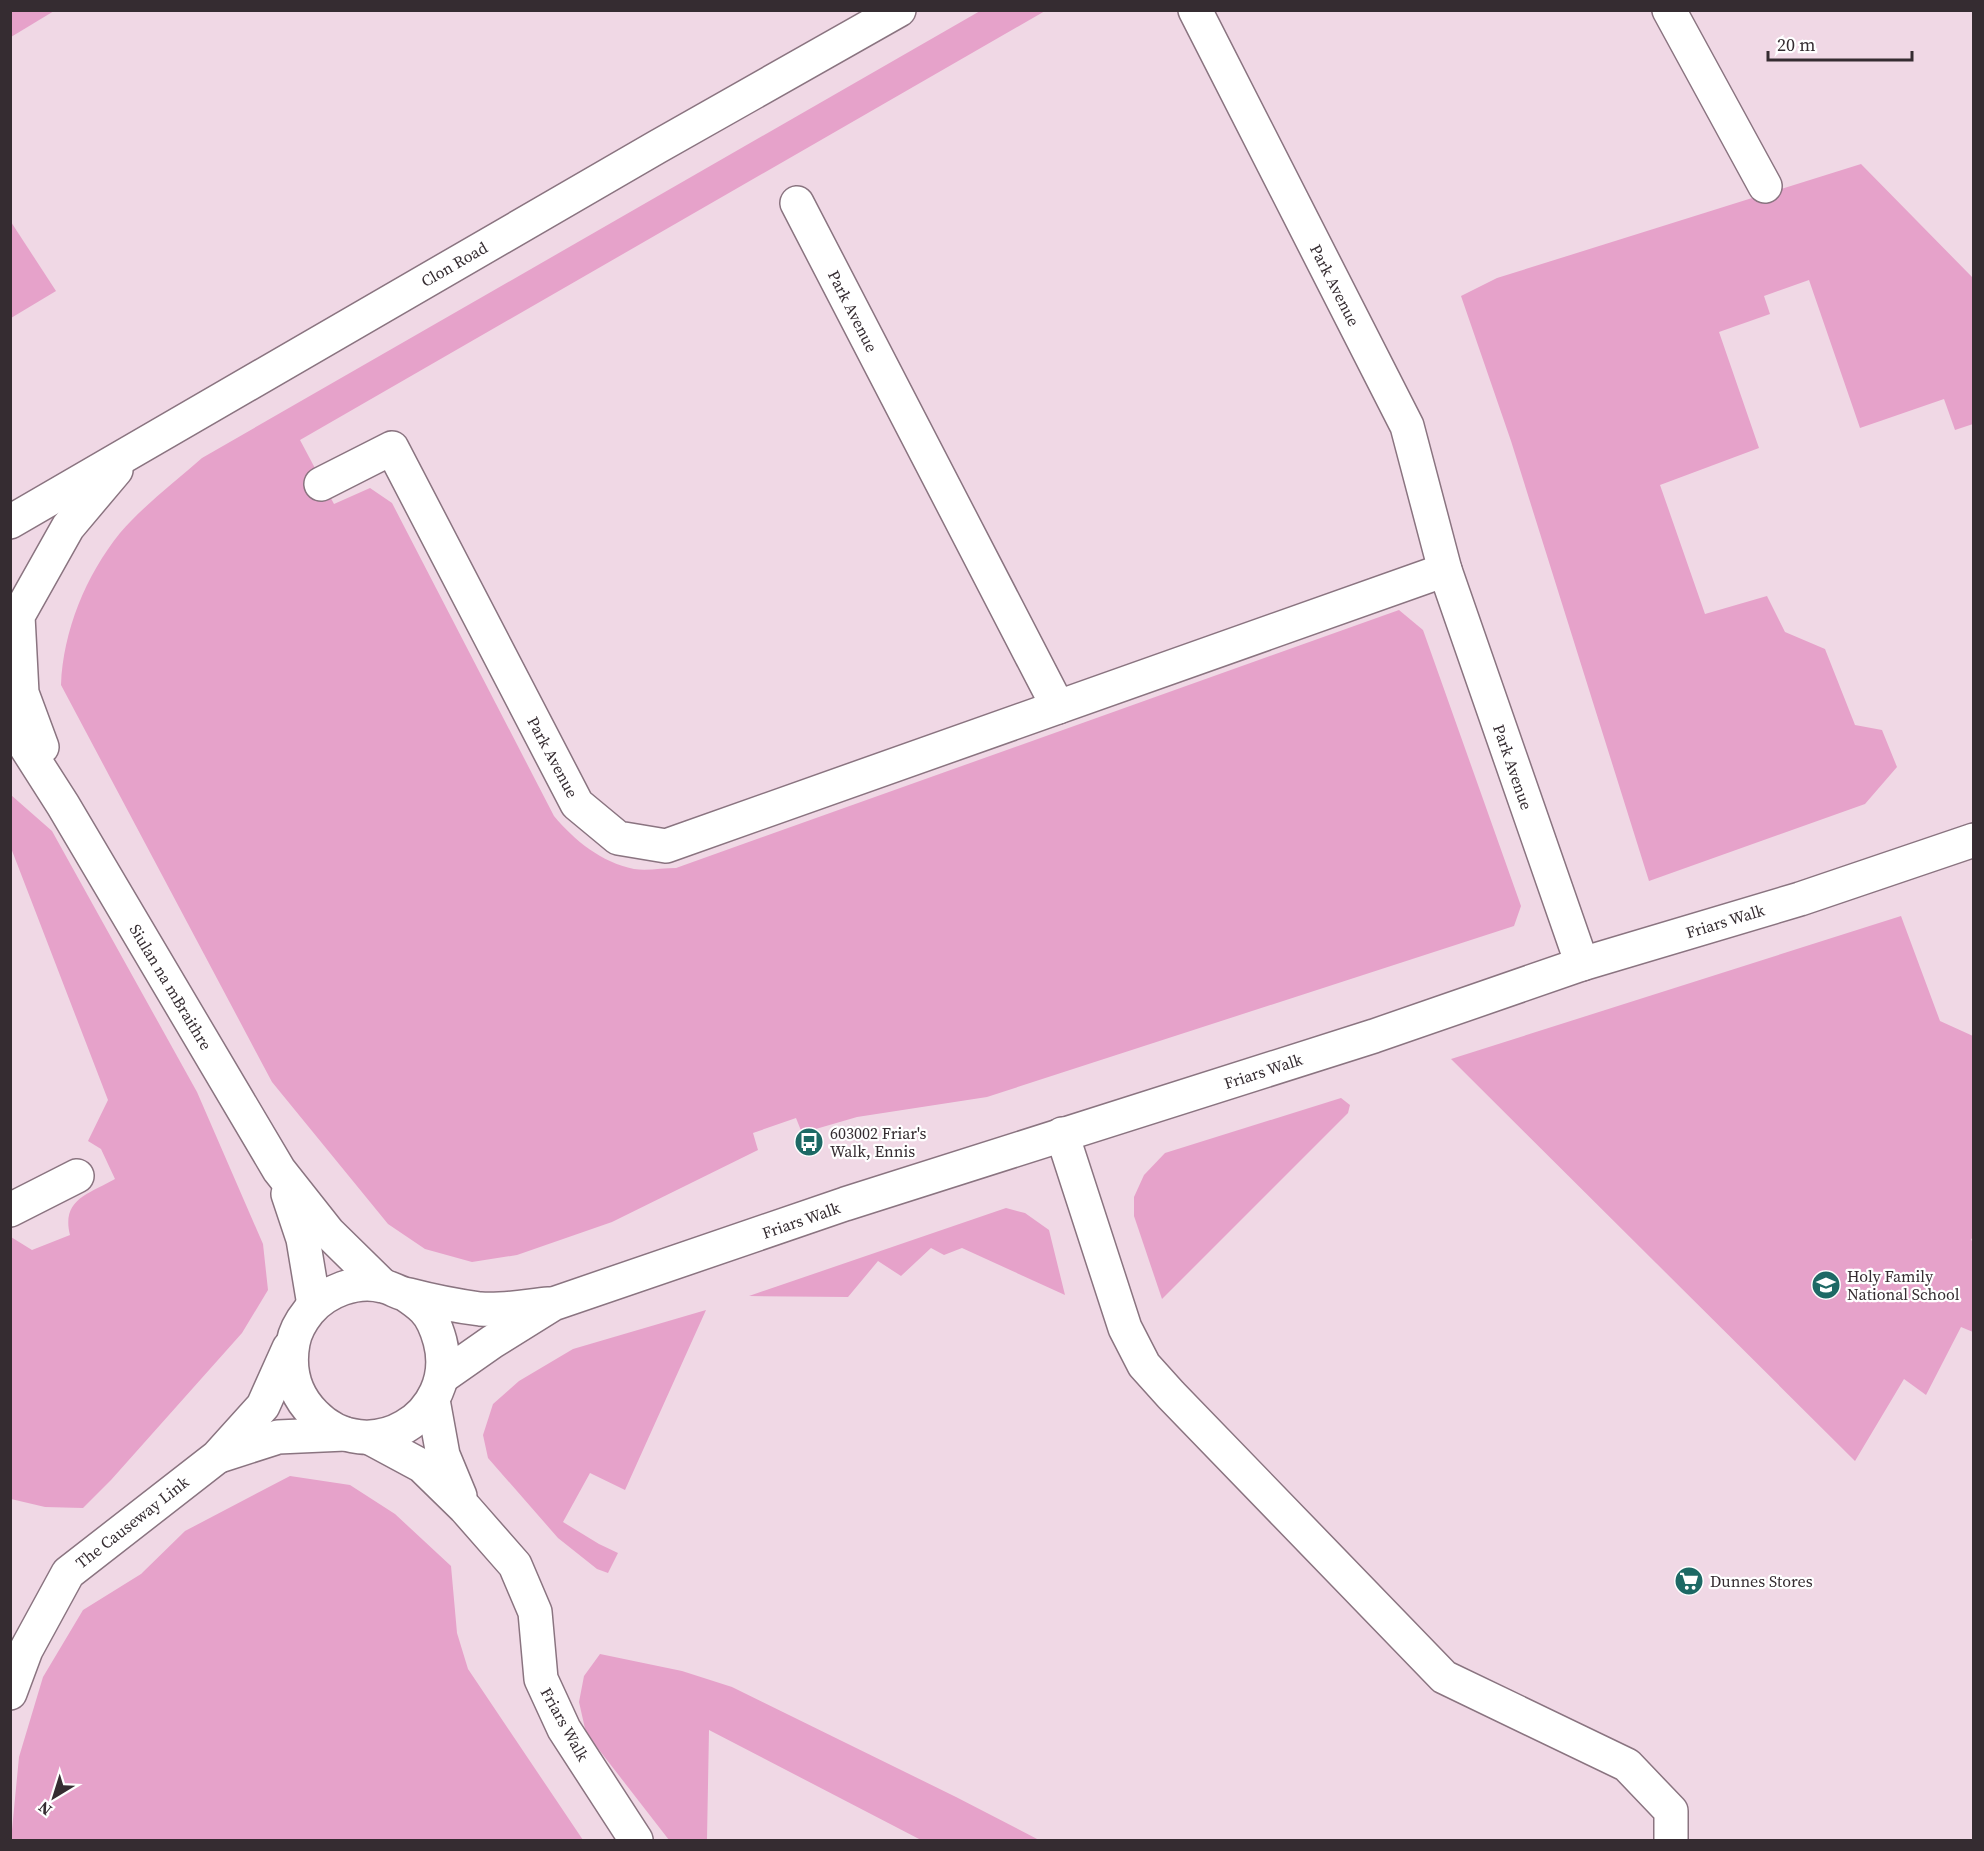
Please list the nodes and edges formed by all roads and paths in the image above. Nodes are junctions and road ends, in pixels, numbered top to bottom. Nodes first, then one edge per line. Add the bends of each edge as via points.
1 (899, 10) edge
2 (1195, 10) edge
3 (1669, 10) edge
4 (1765, 186) dead end
5 (797, 203) dead end
6 (130, 452) junction
7 (321, 484) dead end
8 (10, 522) edge
9 (1445, 570) junction
10 (1058, 707) junction
11 (10, 722) edge
12 (10, 750) edge
13 (63, 805) junction
14 (1974, 840) edge
15 (1582, 964) junction
16 (1062, 1134) junction
17 (279, 1170) junction
18 (77, 1176) dead end
19 (10, 1210) edge
20 (394, 1290) junction
21 (554, 1304) junction
22 (314, 1305) junction
23 (294, 1336) junction
24 (438, 1389) junction
25 (358, 1436) junction
26 (217, 1456) junction
27 (465, 1508) junction
28 (10, 1693) edge
29 (636, 1840) edge
30 (1671, 1840) edge

1 - 6 street, Clon Road
2 - 9 street, Park Avenue via 1407,426
3 - 4 street
5 - 10 street, Park Avenue
6 - 8 street, Clon Road
6 - 13 street, Siulan na mBraithre via 68,527 18,616 22,693
7 - 10 street, Park Avenue via 392,448 577,804 618,838 666,846
9 - 10 street, Park Avenue
9 - 15 street, Park Avenue
11 - 13 street, Siulan na mBraithre
12 - 13 street, Siulan na mBraithre
13 - 17 street, Siulan na mBraithre
14 - 15 street, Friars Walk via 1800,899
15 - 16 street, Friars Walk via 1374,1036
16 - 21 street, Friars Walk
16 - 30 street via 1125,1329 1144,1365 1444,1677 1627,1765 1671,1811
17 - 20 street, Siulan na mBraithre via 328,1232
17 - 22 street, Siulan na mBraithre via 303,1239
18 - 19 street
20 - 21 street, Friars Walk via 482,1309
20 - 22 street via 364,1284 345,1287
20 - 24 street via 424,1310 437,1330 443,1353
21 - 24 street, Friars Walk via 492,1342
22 - 23 street
23 - 25 street via 290,1361 294,1385 306,1406 323,1424
23 - 26 street, The Causeway Link via 263,1406
24 - 25 street via 417,1420 395,1433
24 - 27 street, Friars Walk via 443,1455
25 - 26 street, The Causeway Link via 278,1437
25 - 27 street, Friars Walk via 422,1466
26 - 28 street, The Causeway Link via 68,1573 26,1650
27 - 29 street, Friars Walk via 515,1565 535,1612 541,1679 564,1729

